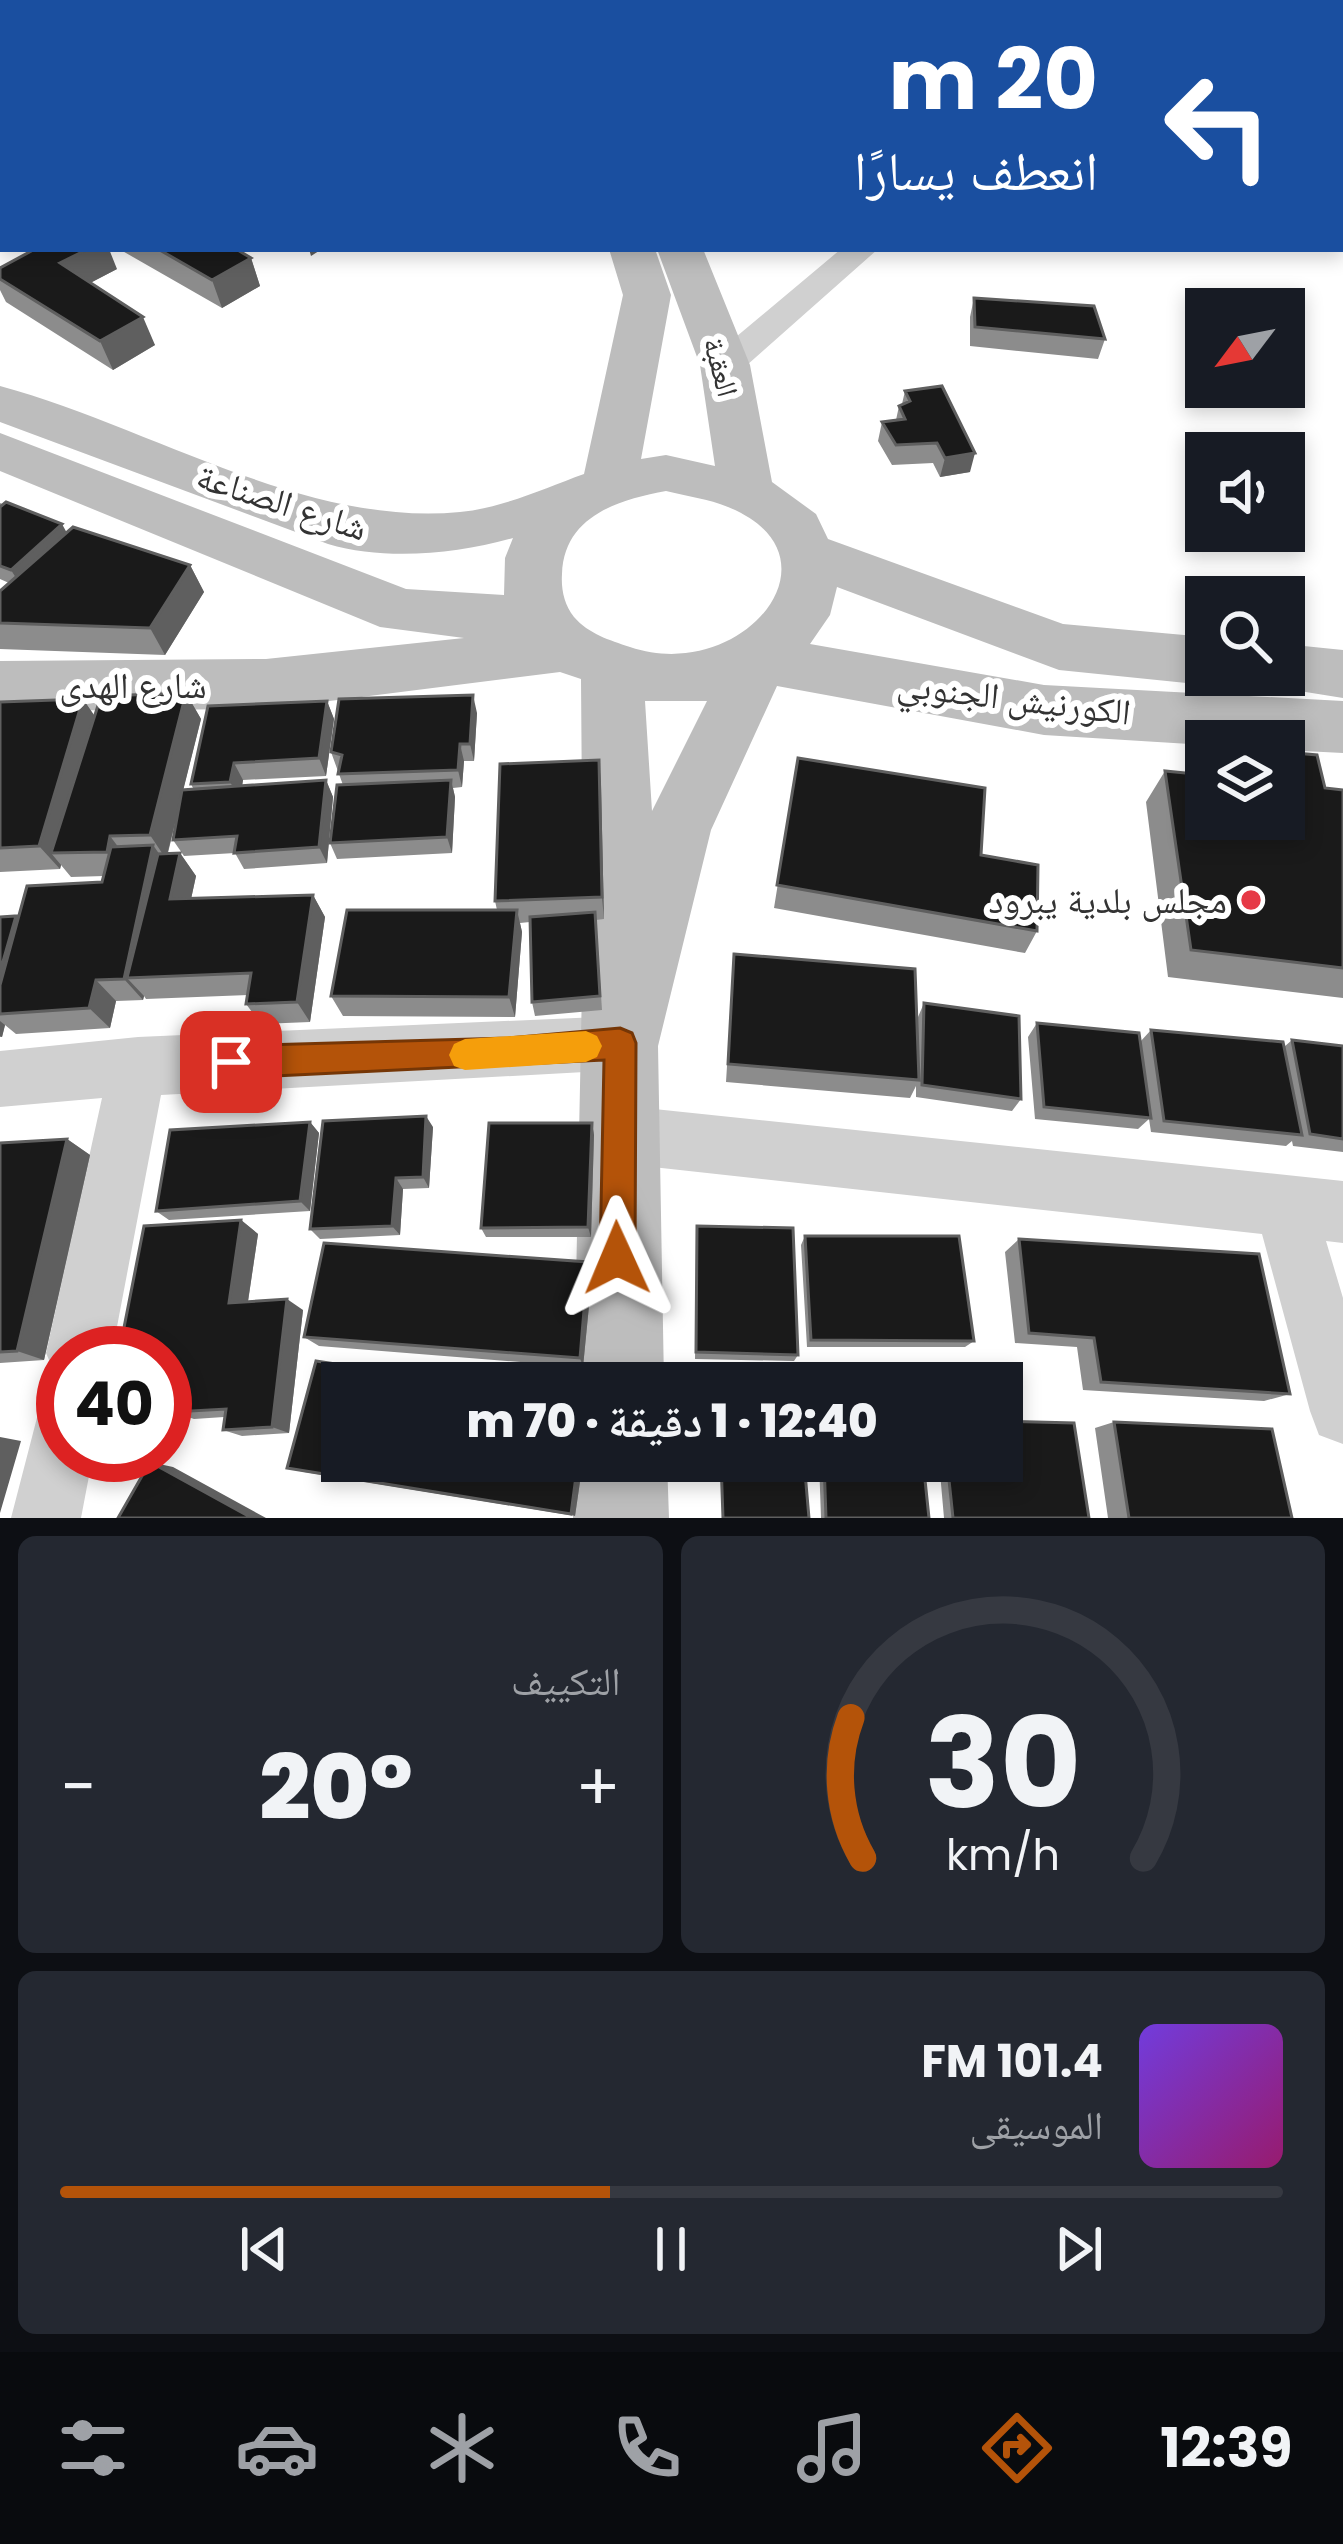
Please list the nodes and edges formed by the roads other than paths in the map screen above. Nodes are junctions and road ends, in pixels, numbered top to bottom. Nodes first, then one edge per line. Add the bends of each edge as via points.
1 (633, 252) edge
2 (681, 252) edge
3 (857, 252) edge
4 (725, 365) junction
5 (0, 403) edge
6 (0, 451) edge
7 (746, 489) junction
8 (590, 494) junction
9 (810, 554) junction
10 (414, 614) junction
11 (574, 647) junction
12 (759, 659) junction
13 (1185, 659) edge
14 (1305, 670) edge
15 (1343, 674) edge
16 (266, 685) junction
17 (0, 686) edge
18 (1343, 727) edge
19 (620, 1043) junction
20 (138, 1065) junction
21 (0, 1079) edge
22 (616, 1134) junction
23 (1314, 1208) edge
24 (85, 1326) edge
25 (619, 1362) edge
26 (1343, 1411) edge
27 (53, 1482) edge
28 (620, 1482) edge
29 (46, 1518) edge
30 (620, 1518) edge

1 - 8 main road via 647,295
2 - 4 main road, العقبة
3 - 4 street
4 - 7 main road, العقبة
5 - 8 main road, شارع الصناعة via 348,530 462,532
6 - 10 main road, شارع الصناعة
7 - 8 main road via 667,473
7 - 9 main road via 782,512
8 - 10 main road via 470,588
8 - 11 main road via 534,548 529,584
9 - 12 main road via 813,590 794,631
9 - 13 main road, الكورنيش الجنوبي via 1059,647
10 - 11 main road, شارع الصناعة
10 - 16 main road
11 - 12 main road via 650,680 704,678
11 - 16 main road, شارع الهدى
11 - 19 main road via 622,846
12 - 18 main road, الكورنيش الجنوبي via 1044,710
12 - 19 main road via 677,830
14 - 15 main road
16 - 17 main road, شارع الهدى
19 - 20 street
19 - 22 main road
20 - 21 street
20 - 24 street
22 - 23 street
22 - 25 main road
23 - 26 street
27 - 29 street
28 - 30 main road

